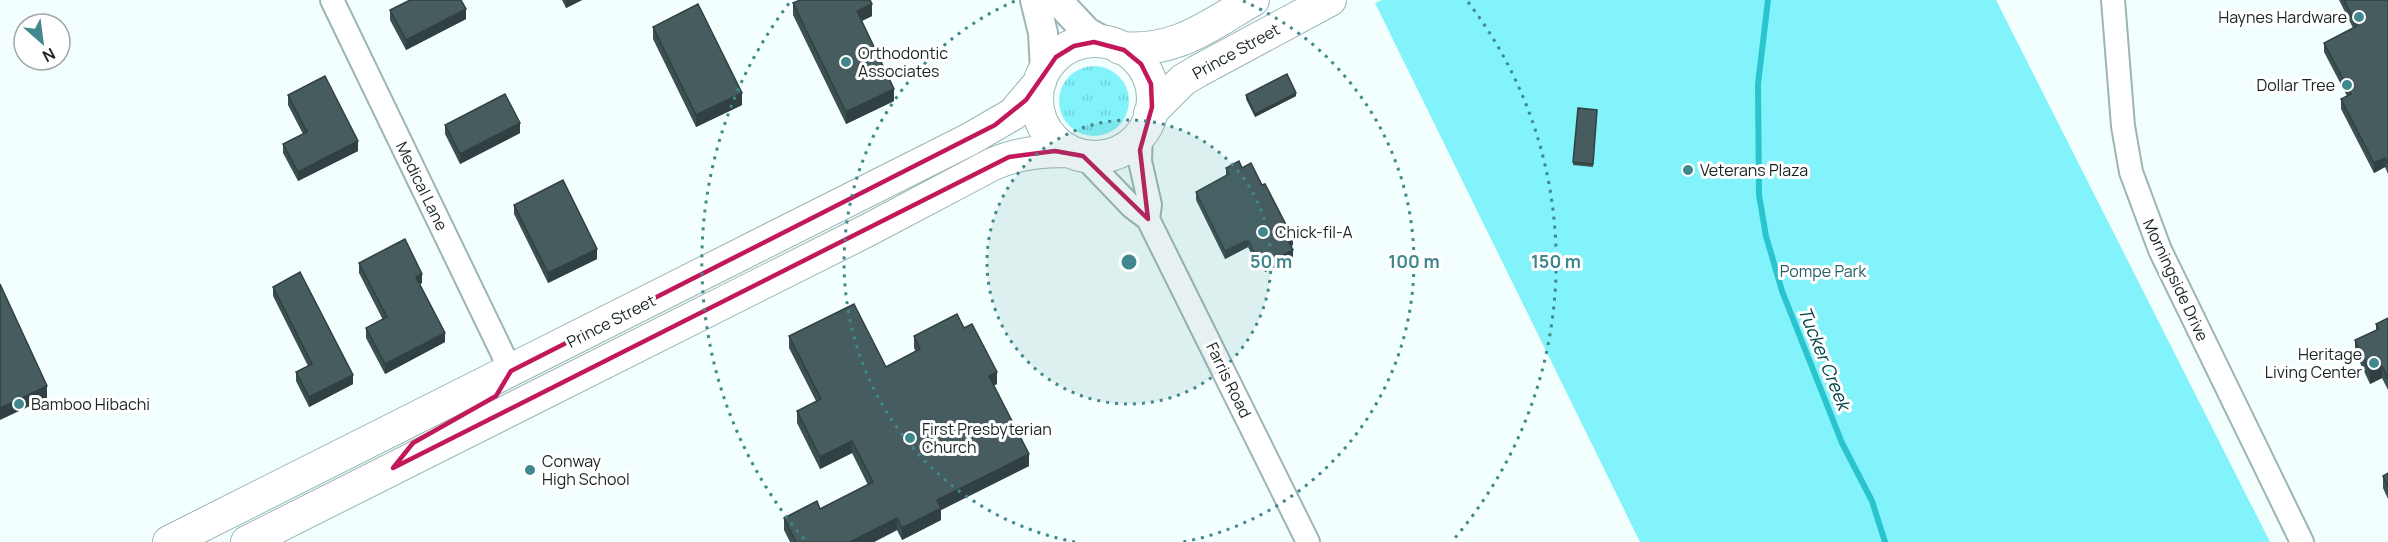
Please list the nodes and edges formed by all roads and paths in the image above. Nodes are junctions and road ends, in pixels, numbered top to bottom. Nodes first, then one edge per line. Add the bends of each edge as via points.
1 (332, 0) edge
2 (1035, 0) edge
3 (1057, 0) edge
4 (1253, 0) edge
5 (1330, 0) edge
6 (2113, 0) edge
7 (1112, 45) junction
8 (1042, 76) junction
9 (1146, 123) junction
10 (1076, 153) junction
11 (823, 213) junction
12 (1148, 219) junction
13 (645, 341) junction
14 (511, 371) junction
15 (393, 468) junction
16 (304, 475) junction
17 (169, 542) edge
18 (197, 542) edge
19 (247, 542) edge
20 (1308, 542) edge
21 (2302, 542) edge

1 - 14 street, Medical Lane
2 - 8 street via 1043,33
3 - 7 street via 1087,32
4 - 7 main road, Prince Street via 1173,44 1148,49
5 - 9 main road, Prince Street via 1183,80
6 - 21 street, Morningside Drive via 2123,126 2131,172 2160,250
7 - 8 main road via 1094,42 1074,46 1056,57
7 - 9 main road via 1133,56 1147,74 1153,96
8 - 10 main road via 1037,103 1043,125 1057,143
8 - 11 main road, Prince Street via 1013,114 995,126
9 - 10 main road via 1130,145 1113,154 1093,157
9 - 12 street, Farris Road via 1140,161 1150,205
10 - 12 street, Farris Road
10 - 13 main road, Prince Street via 1032,152 1009,157
11 - 13 main road via 812,236 672,308 660,316
11 - 14 main road, Prince Street
12 - 20 street, Farris Road
13 - 15 main road, Prince Street
14 - 15 main road via 496,396 413,443
14 - 16 main road, Prince Street
15 - 19 main road, Prince Street
16 - 17 main road, Prince Street
16 - 18 main road via 286,499

